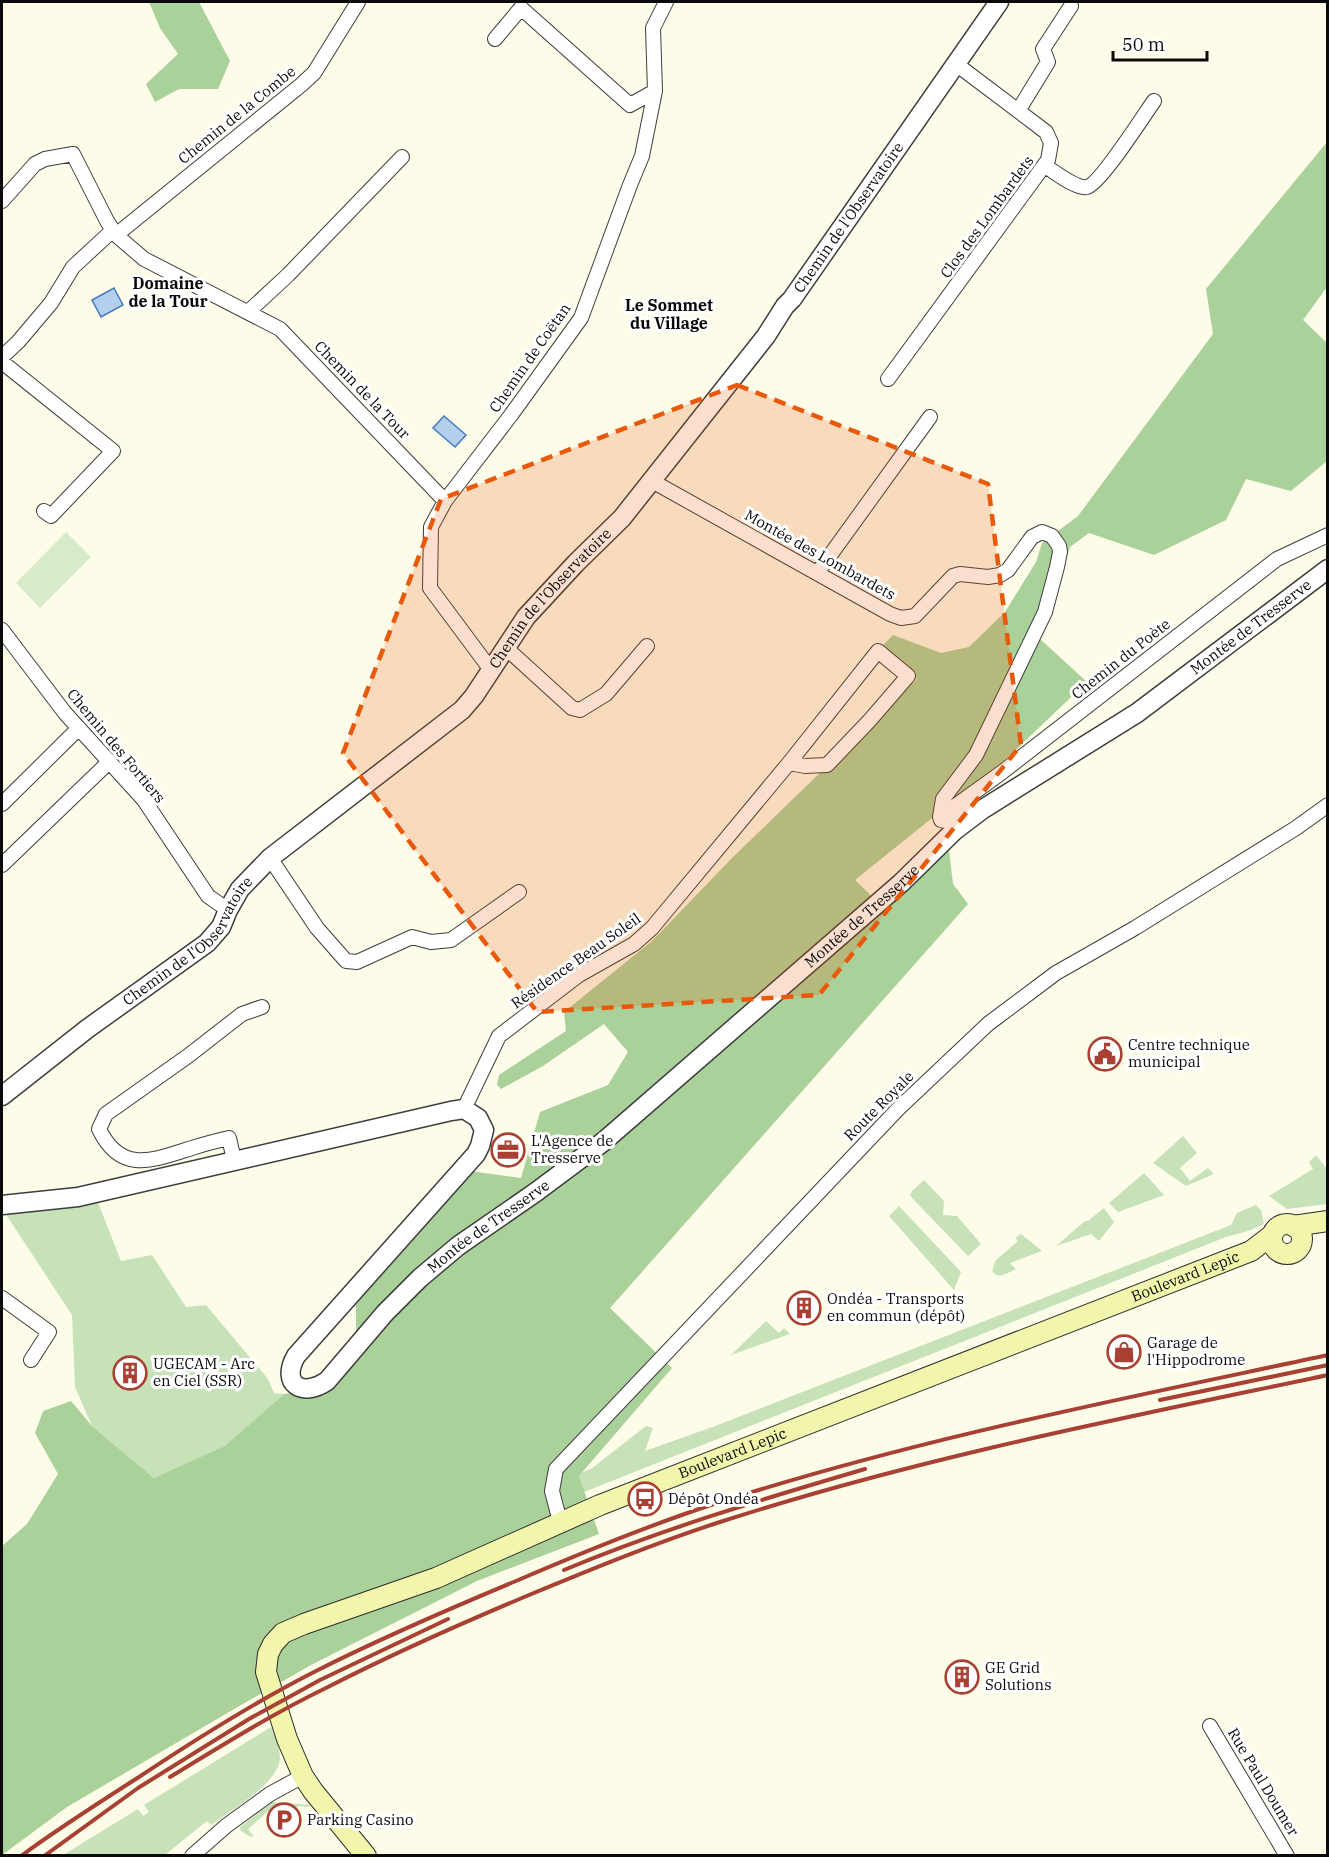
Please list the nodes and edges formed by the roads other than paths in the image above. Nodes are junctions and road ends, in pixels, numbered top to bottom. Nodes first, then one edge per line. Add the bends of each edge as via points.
1 (358, 2) edge
2 (666, 2) edge
3 (999, 2) edge
4 (1071, 6) dead end
5 (495, 39) dead end
6 (956, 64) junction
7 (655, 91) junction
8 (1154, 101) dead end
9 (1018, 111) junction
10 (402, 158) dead end
11 (1045, 166) junction
12 (2, 201) edge
13 (114, 233) junction
14 (248, 312) junction
15 (2, 357) edge
16 (2, 362) edge
17 (888, 379) dead end
18 (930, 417) dead end
19 (652, 481) junction
20 (445, 501) junction
21 (44, 511) dead end
22 (1328, 535) edge
23 (1328, 569) edge
24 (818, 572) junction
25 (2, 630) edge
26 (647, 646) dead end
27 (506, 648) junction
28 (491, 670) junction
29 (79, 729) junction
30 (110, 761) junction
31 (789, 763) junction
32 (1038, 774) junction
33 (2, 804) edge
34 (1328, 805) edge
35 (940, 817) junction
36 (270, 858) junction
37 (2, 865) edge
38 (519, 892) dead end
39 (228, 910) junction
40 (262, 1006) dead end
41 (2, 1096) edge
42 (464, 1109) junction
43 (234, 1160) junction
44 (2, 1205) edge
45 (1326, 1221) edge
46 (2, 1298) edge
47 (31, 1360) dead end
48 (560, 1522) junction
49 (1209, 1726) dead end
50 (303, 1776) junction
51 (192, 1856) edge
52 (366, 1856) edge
53 (1287, 1856) edge

1 - 13 street, Chemin de la Combe via 314,73
2 - 7 street, Chemin de Coëtan via 653,28
3 - 6 street, Chemin de l'Observatoire
4 - 9 street via 1043,49 1048,62
5 - 7 street via 521,8 630,105
6 - 9 street, Clos des Lombardets
6 - 19 street, Chemin de l'Observatoire via 766,336
7 - 20 street, Chemin de Coëtan via 642,156 581,318
8 - 11 street via 1104,172 1087,187 1074,184
9 - 11 street, Clos des Lombardets via 1050,138
10 - 14 street
11 - 17 street, Clos des Lombardets
12 - 13 street, Chemin de la Tour via 35,164 73,154
13 - 14 street, Chemin de la Tour via 144,259
13 - 15 street, Chemin de la Combe via 72,267 51,303
14 - 20 street, Chemin de la Tour via 280,329
16 - 21 street via 112,451 51,516
18 - 24 street
19 - 24 street, Montée des Lombardets
19 - 27 street, Chemin de l'Observatoire via 622,518 526,617
20 - 28 street, Chemin de Coëtan via 431,527 430,588
22 - 35 street, Chemin du Poète via 1277,559
23 - 32 street, Montée de Tresserve via 1137,713
24 - 35 street, Montée des Lombardets via 901,618 915,616 953,576 1000,575 1036,534 1047,533 1059,546 1045,612 976,755 943,799
25 - 29 street, Chemin des Fortiers
26 - 27 street via 606,694 580,710 572,708
27 - 28 street, Chemin de l'Observatoire
28 - 36 street, Chemin de l'Observatoire via 462,710
29 - 30 street, Chemin des Fortiers
29 - 33 street
30 - 37 street
30 - 39 street, Chemin des Fortiers via 144,800 208,896
31 - 31 street, Résidence Beau Soleil via 878,651 908,676 827,765
31 - 42 street, Résidence Beau Soleil via 652,928 634,944 579,975 499,1036
32 - 35 street via 1033,768 953,820 946,822
32 - 42 street, Montée de Tresserve via 954,831 901,884 603,1142 458,1246 420,1278 327,1381 312,1389 301,1388 291,1378 296,1356 470,1162 480,1146 482,1124
34 - 48 street, Route Royale via 1135,928 1056,973 987,1024 943,1065 556,1468 552,1491
36 - 38 street via 317,928 346,961 357,962 412,937 431,942 451,940
36 - 39 street, Chemin de l'Observatoire via 240,889
39 - 41 street, Chemin de l'Observatoire via 221,927 207,943
40 - 43 street via 242,1014 106,1114 99,1129 104,1140 132,1160 148,1161 229,1138
42 - 43 street
43 - 44 street via 78,1197
45 - 48 main road, Boulevard Lepic via 1297,1235 1287,1224 1280,1226 1276,1243
46 - 47 street via 49,1332
48 - 50 main road, Boulevard Lepic via 436,1578 282,1633 270,1649 266,1672
49 - 53 street, Rue Paul Doumer
50 - 51 street via 270,1794
50 - 52 main road, Boulevard Lepic

